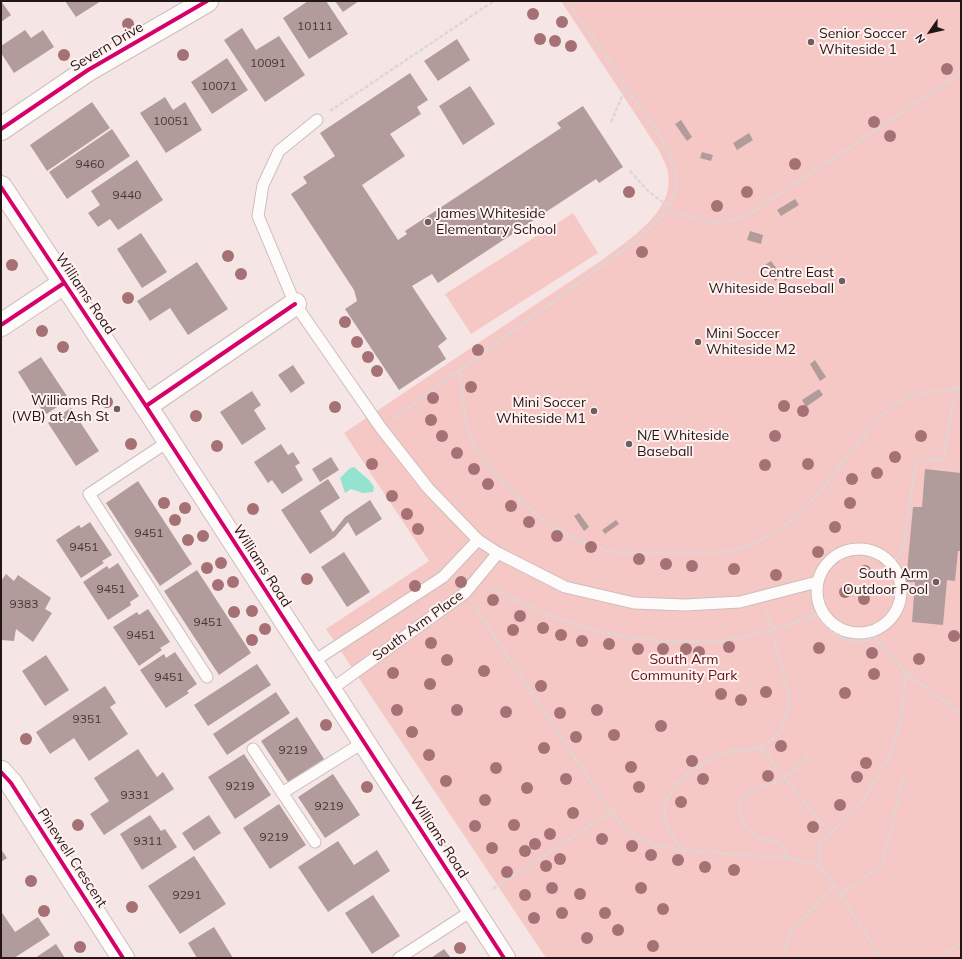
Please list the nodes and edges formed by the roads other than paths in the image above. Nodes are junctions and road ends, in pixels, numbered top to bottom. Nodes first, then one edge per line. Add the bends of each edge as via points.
1 (207, 1) edge
2 (317, 120) road end
3 (1, 129) edge
4 (1, 186) edge
5 (64, 283) junction
6 (295, 304) junction
7 (1, 325) edge
8 (146, 406) junction
9 (169, 441) junction
10 (478, 540) junction
11 (498, 553) junction
12 (818, 582) junction
13 (311, 663) junction
14 (207, 677) dead end
15 (330, 690) junction
16 (364, 742) junction
17 (253, 750) dead end
18 (1, 772) edge
19 (282, 794) junction
20 (315, 842) dead end
21 (473, 910) junction
22 (123, 958) edge
23 (399, 958) edge
24 (504, 958) edge

1 - 3 street, Severn Drive via 88,70
2 - 6 lane via 279,151 263,185 258,216
4 - 5 street, Williams Road
5 - 7 street
5 - 8 street, Williams Road
6 - 8 street
6 - 10 lane via 381,428 428,488
8 - 9 street, Williams Road
9 - 13 street, Williams Road
9 - 14 lane via 89,494
10 - 11 lane
10 - 13 lane, South Arm Place via 443,577
11 - 12 lane via 565,587 634,603 685,605 740,602
11 - 15 lane, South Arm Place via 465,593
12 - 12 lane via 822,570 842,552 868,550 881,555 891,564 898,576 901,589 899,603 892,616 872,634 856,633 842,629 830,621 821,610 817,596
13 - 15 street, Williams Road
15 - 16 street, Williams Road
16 - 19 lane
16 - 21 street, Williams Road
17 - 19 lane
18 - 22 street, Pinewell Crescent via 11,783
19 - 20 lane
21 - 23 lane
21 - 24 street, Williams Road

